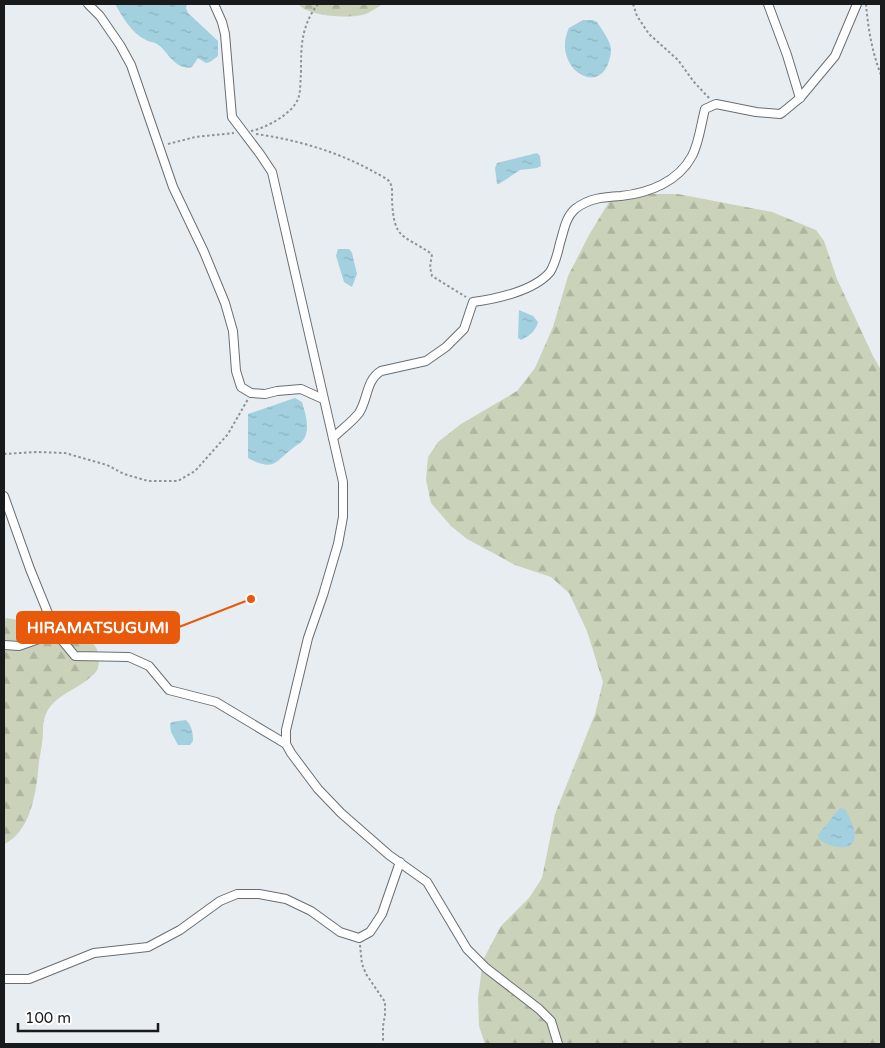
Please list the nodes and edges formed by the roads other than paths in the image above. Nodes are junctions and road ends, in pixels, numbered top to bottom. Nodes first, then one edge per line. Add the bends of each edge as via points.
1 (88, 4) edge
2 (214, 4) edge
3 (768, 4) edge
4 (857, 4) edge
5 (800, 98) junction
6 (323, 398) junction
7 (332, 438) junction
8 (4, 496) edge
9 (56, 633) junction
10 (4, 645) edge
11 (286, 744) junction
12 (400, 862) junction
13 (4, 979) edge
14 (558, 1044) edge

1 - 6 street via 100,16 131,65 173,187 225,303 233,331 236,371 241,387 251,393 265,394 301,389
2 - 6 street via 225,34 232,117 272,172
3 - 5 street
4 - 5 street via 835,56
5 - 7 street via 780,114 716,104 705,109 692,155 684,168 670,180 648,191 586,201 567,217 558,252 543,279 523,290 473,302 464,328 446,347 426,361 381,371 371,381 358,414
6 - 7 street
7 - 11 street via 343,482 343,517 338,544 308,638 286,730
8 - 9 street
9 - 10 street via 19,646
9 - 11 street via 75,656 129,657 149,666 169,690 216,702
11 - 12 street via 318,789
12 - 13 street via 382,914 370,932 359,938 340,932 311,911 286,899 236,894 148,947 94,953 29,979
12 - 14 street via 427,882 468,949 486,968 551,1021

